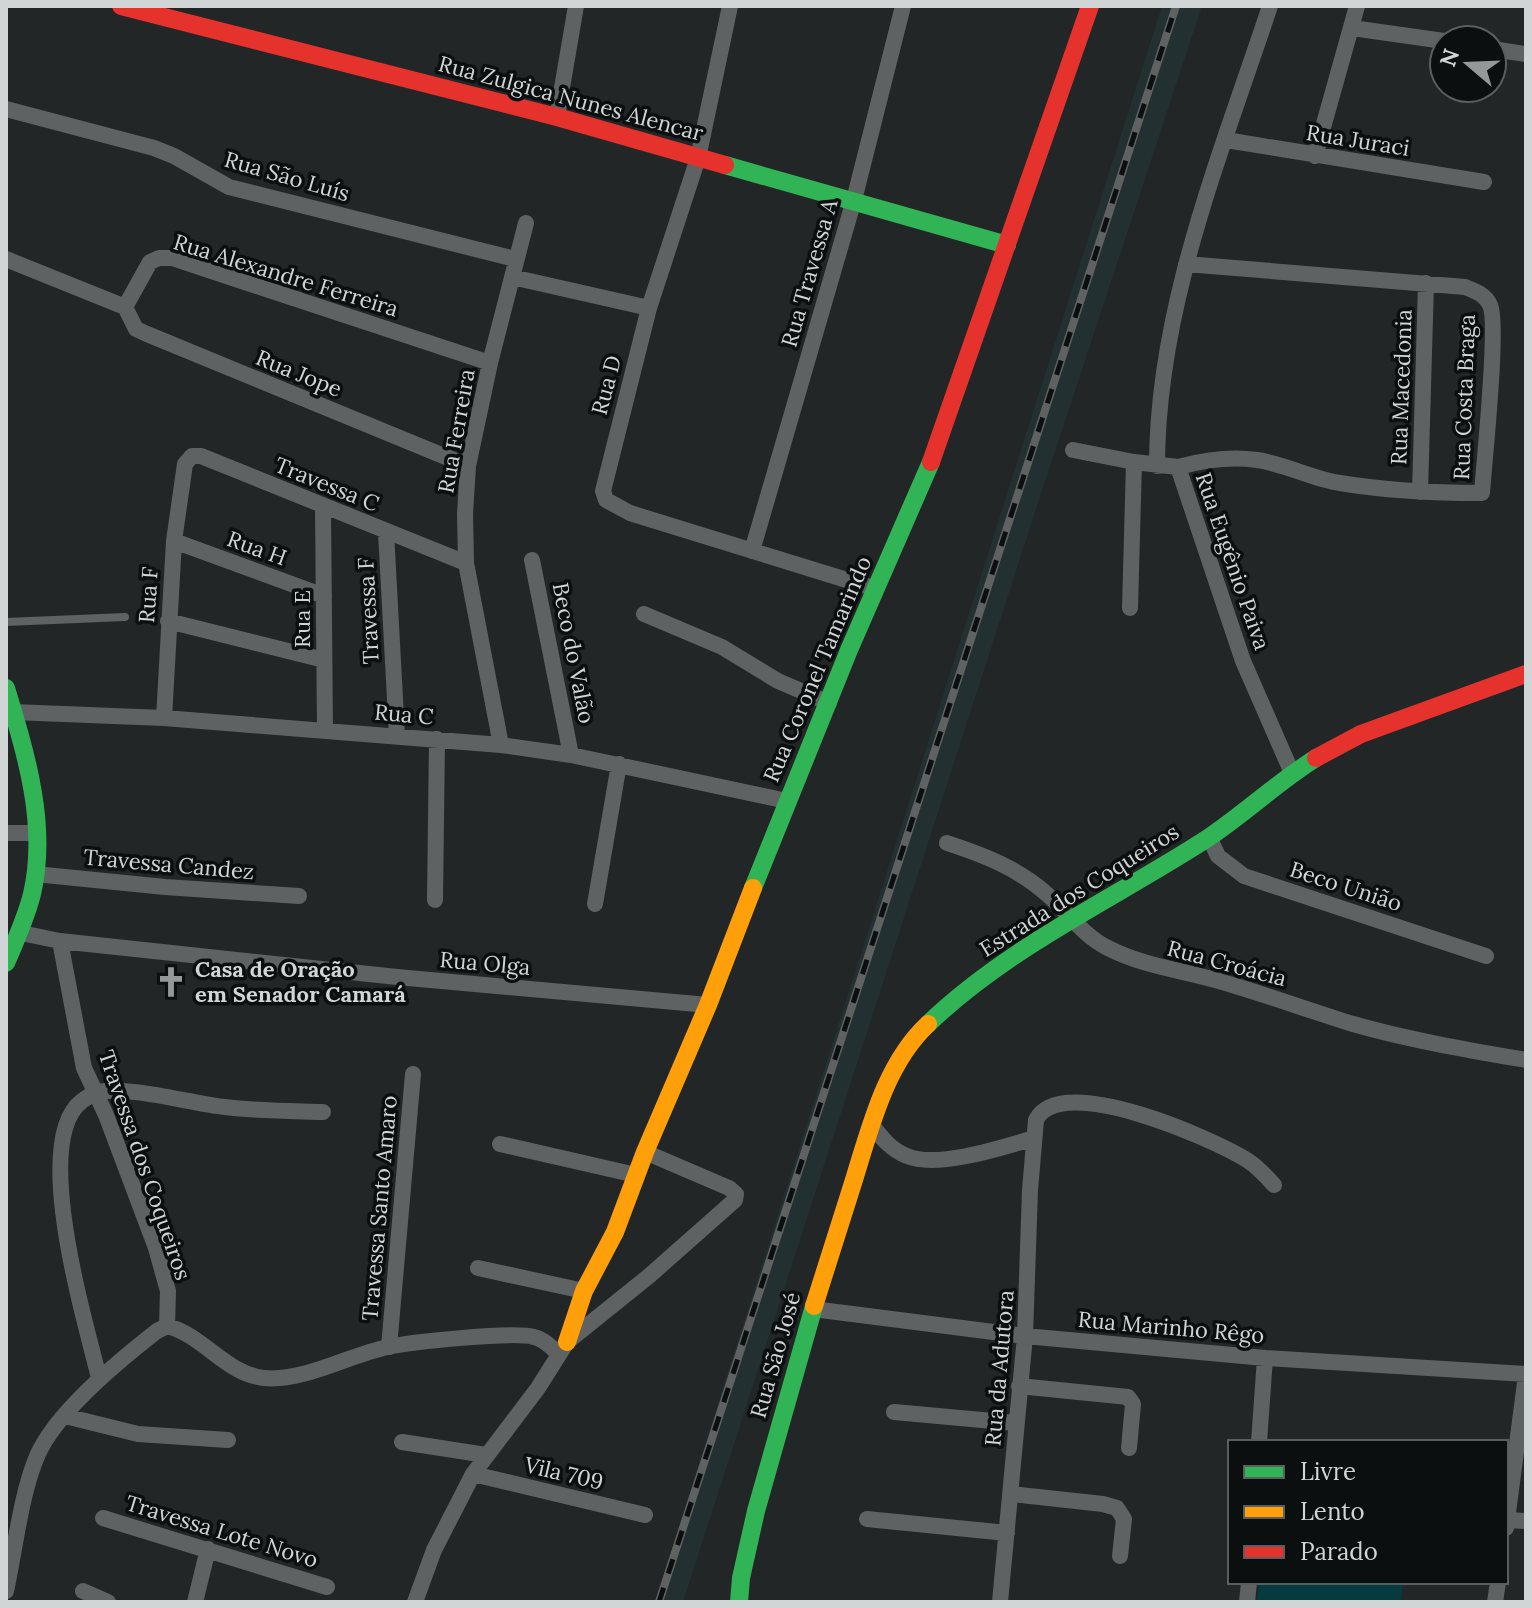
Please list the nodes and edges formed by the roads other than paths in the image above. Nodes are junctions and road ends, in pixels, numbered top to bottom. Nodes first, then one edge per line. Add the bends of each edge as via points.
1 (121, 6) edge
2 (576, 6) edge
3 (730, 6) edge
4 (903, 6) edge
5 (1090, 6) edge
6 (1270, 6) edge
7 (1357, 6) edge
8 (1352, 28) junction
9 (1428, 39) edge
10 (6, 109) edge
11 (557, 117) junction
12 (1226, 140) junction
13 (1315, 156) junction
14 (698, 158) junction
15 (1484, 182) dead end
16 (854, 200) junction
17 (526, 223) dead end
18 (1007, 245) junction
19 (6, 259) edge
20 (515, 259) junction
21 (1186, 264) junction
22 (512, 277) junction
23 (1426, 283) junction
24 (125, 307) junction
25 (649, 308) junction
26 (490, 363) junction
27 (1073, 450) dead end
28 (1134, 462) junction
29 (468, 466) junction
30 (1157, 466) junction
31 (1178, 467) junction
32 (183, 475) joint
33 (1420, 492) junction
34 (323, 507) junction
35 (386, 532) junction
36 (174, 541) junction
37 (752, 551) junction
38 (532, 560) dead end
39 (466, 563) junction
40 (876, 589) junction
41 (324, 596) junction
42 (1130, 608) dead end
43 (644, 614) dead end
44 (125, 617) dead end
45 (168, 621) junction
46 (6, 622) edge
47 (324, 660) junction
48 (1526, 674) edge
49 (6, 688) edge
50 (829, 703) junction
51 (13, 712) junction
52 (164, 718) junction
53 (325, 730) junction
54 (397, 736) junction
55 (437, 739) junction
56 (501, 745) junction
57 (571, 755) junction
58 (619, 764) junction
59 (1292, 773) junction
60 (787, 801) junction
61 (6, 833) edge
62 (38, 833) junction
63 (1209, 837) junction
64 (947, 843) dead end
65 (35, 874) junction
66 (299, 896) dead end
67 (435, 900) dead end
68 (595, 904) dead end
69 (1072, 918) junction
70 (21, 933) junction
71 (60, 941) junction
72 (1486, 956) dead end
73 (6, 963) edge
74 (708, 1005) junction
75 (1526, 1060) edge
76 (413, 1074) dead end
77 (94, 1092) junction
78 (323, 1112) dead end
79 (871, 1124) junction
80 (1034, 1138) junction
81 (500, 1144) dead end
82 (645, 1152) junction
83 (636, 1175) junction
84 (1274, 1185) dead end
85 (478, 1268) dead end
86 (584, 1291) junction
87 (813, 1309) junction
88 (167, 1326) junction
89 (1025, 1336) junction
90 (389, 1347) junction
91 (563, 1348) junction
92 (1265, 1358) junction
93 (1526, 1375) edge
94 (99, 1378) junction
95 (1019, 1386) junction
96 (894, 1412) dead end
97 (65, 1416) junction
98 (1015, 1423) junction
99 (228, 1440) dead end
100 (1259, 1440) edge
101 (402, 1442) dead end
102 (1129, 1448) dead end
103 (486, 1455) junction
104 (473, 1474) junction
105 (1011, 1494) junction
106 (645, 1515) dead end
107 (1508, 1516) edge
108 (103, 1518) dead end
109 (867, 1519) dead end
110 (1007, 1533) junction
111 (208, 1549) junction
112 (1120, 1556) dead end
113 (327, 1587) dead end
114 (6, 1591) edge
115 (83, 1591) dead end
116 (108, 1602) edge
117 (195, 1602) edge
118 (415, 1602) edge
119 (739, 1602) edge
120 (1000, 1602) edge

1 - 11 street, Rua Zulgica Nunes Alencar
2 - 11 street
3 - 14 street, Rua D
4 - 16 street, Rua Travessa A
5 - 18 street, Rua Coronel Tamarindo
6 - 12 street
7 - 8 street
8 - 9 street
8 - 13 street
10 - 20 street, Rua São Luís via 154,148 229,187
11 - 14 street, Rua Zulgica Nunes Alencar
12 - 13 street, Rua Juraci
12 - 21 street
13 - 15 street, Rua Juraci
14 - 16 street, Rua Zulgica Nunes Alencar
14 - 25 street, Rua D
16 - 18 street, Rua Zulgica Nunes Alencar
16 - 37 street, Rua Travessa A
17 - 20 street, Rua Ferreira
18 - 40 street, Rua Coronel Tamarindo via 923,483
19 - 24 street
20 - 22 street, Rua Ferreira
21 - 23 street, Rua Costa Braga
21 - 30 street via 1161,385
22 - 25 street
22 - 26 street, Rua Ferreira
23 - 33 street, Rua Macedonia
23 - 33 street, Rua Costa Braga via 1478,292 1491,306 1493,325 1482,493
24 - 26 street, Rua Alexandre Ferreira via 150,262 172,258
24 - 29 street, Rua Jope via 136,329
25 - 37 street, Rua D via 604,478 606,500 630,513
26 - 29 street, Rua Ferreira
27 - 28 street, Rua Eugênio Paiva
28 - 30 street, Rua Eugênio Paiva
28 - 42 street
29 - 39 street, Rua Ferreira
30 - 31 street, Rua Eugênio Paiva
31 - 33 street, Rua Costa Braga via 1222,459 1258,460 1337,483
31 - 59 street, Rua Eugênio Paiva via 1243,661
32 - 34 street, Travessa C via 187,459 201,456
32 - 36 street, Rua F
34 - 35 street, Travessa C
34 - 41 street, Rua E
35 - 39 street, Travessa C
35 - 54 street, Travessa F
36 - 41 street, Rua H
36 - 45 street, Rua F
37 - 40 street, Rua D
38 - 57 street, Beco do Valão
39 - 56 street, Rua Ferreira
40 - 50 street, Rua Coronel Tamarindo
41 - 47 street, Rua E
43 - 50 street via 722,647 778,681
44 - 46 lane
45 - 47 street
45 - 52 street, Rua F
47 - 53 street, Rua E
48 - 59 street, Estrada dos Coqueiros via 1361,734
49 - 51 street
50 - 60 street, Rua Coronel Tamarindo
51 - 52 street, Rua C
51 - 62 street via 31,773
52 - 53 street, Rua C
53 - 54 street, Rua C
54 - 55 street, Rua C
55 - 56 street, Rua C
55 - 67 street
56 - 57 street, Rua C
57 - 58 street, Rua C
58 - 60 street, Rua C
58 - 68 street
59 - 63 street, Estrada dos Coqueiros
60 - 74 street, Rua Coronel Tamarindo
61 - 62 street
62 - 65 street
63 - 69 street, Estrada dos Coqueiros
63 - 72 street, Beco União via 1218,856 1244,876
64 - 69 street, Rua Croácia via 1020,873
65 - 66 street, Travessa Candez
65 - 70 street
69 - 75 street, Rua Croácia via 1091,939 1147,964 1367,1027
69 - 79 street, Estrada dos Coqueiros via 936,1013 897,1064
70 - 71 street, Rua Olga
70 - 73 street
71 - 74 street, Rua Olga
71 - 77 street, Travessa dos Coqueiros via 84,1068
74 - 82 street, Rua Coronel Tamarindo
76 - 90 street, Travessa Santo Amaro
77 - 78 street via 226,1108
77 - 88 street, Travessa dos Coqueiros via 156,1248 168,1291
77 - 94 street via 68,1117 60,1164 75,1278
79 - 80 street via 900,1153 924,1160 992,1151
79 - 87 street, Rua São José
80 - 84 street via 1041,1111 1053,1104 1112,1108 1176,1126 1225,1148 1261,1170
80 - 89 street, Rua da Adutora
81 - 83 street
82 - 83 street, Rua Coronel Tamarindo
82 - 91 street via 736,1194 731,1205
83 - 86 street, Rua Coronel Tamarindo via 615,1232
85 - 86 street
86 - 91 street, Rua Coronel Tamarindo
87 - 89 street, Rua Marinho Rêgo
87 - 119 street, Rua São José via 756,1511
88 - 90 street via 263,1378 290,1376
88 - 94 street
89 - 92 street, Rua Marinho Rêgo
89 - 95 street, Rua da Adutora
90 - 91 street via 533,1336
91 - 103 street
92 - 93 street, Rua Marinho Rêgo
92 - 100 street
93 - 107 street
94 - 97 street
95 - 98 street, Rua da Adutora
95 - 102 street via 1128,1397 1133,1404
96 - 98 street
97 - 99 street via 138,1434
97 - 114 street via 38,1452
98 - 105 street, Rua da Adutora
101 - 103 street
103 - 104 street
104 - 106 street, Vila 709
104 - 118 street via 434,1550
105 - 110 street, Rua da Adutora
105 - 112 street via 1117,1508 1124,1519
108 - 111 street, Travessa Lote Novo
109 - 110 street
110 - 120 street, Rua da Adutora
111 - 113 street, Travessa Lote Novo
111 - 117 street
115 - 116 street

